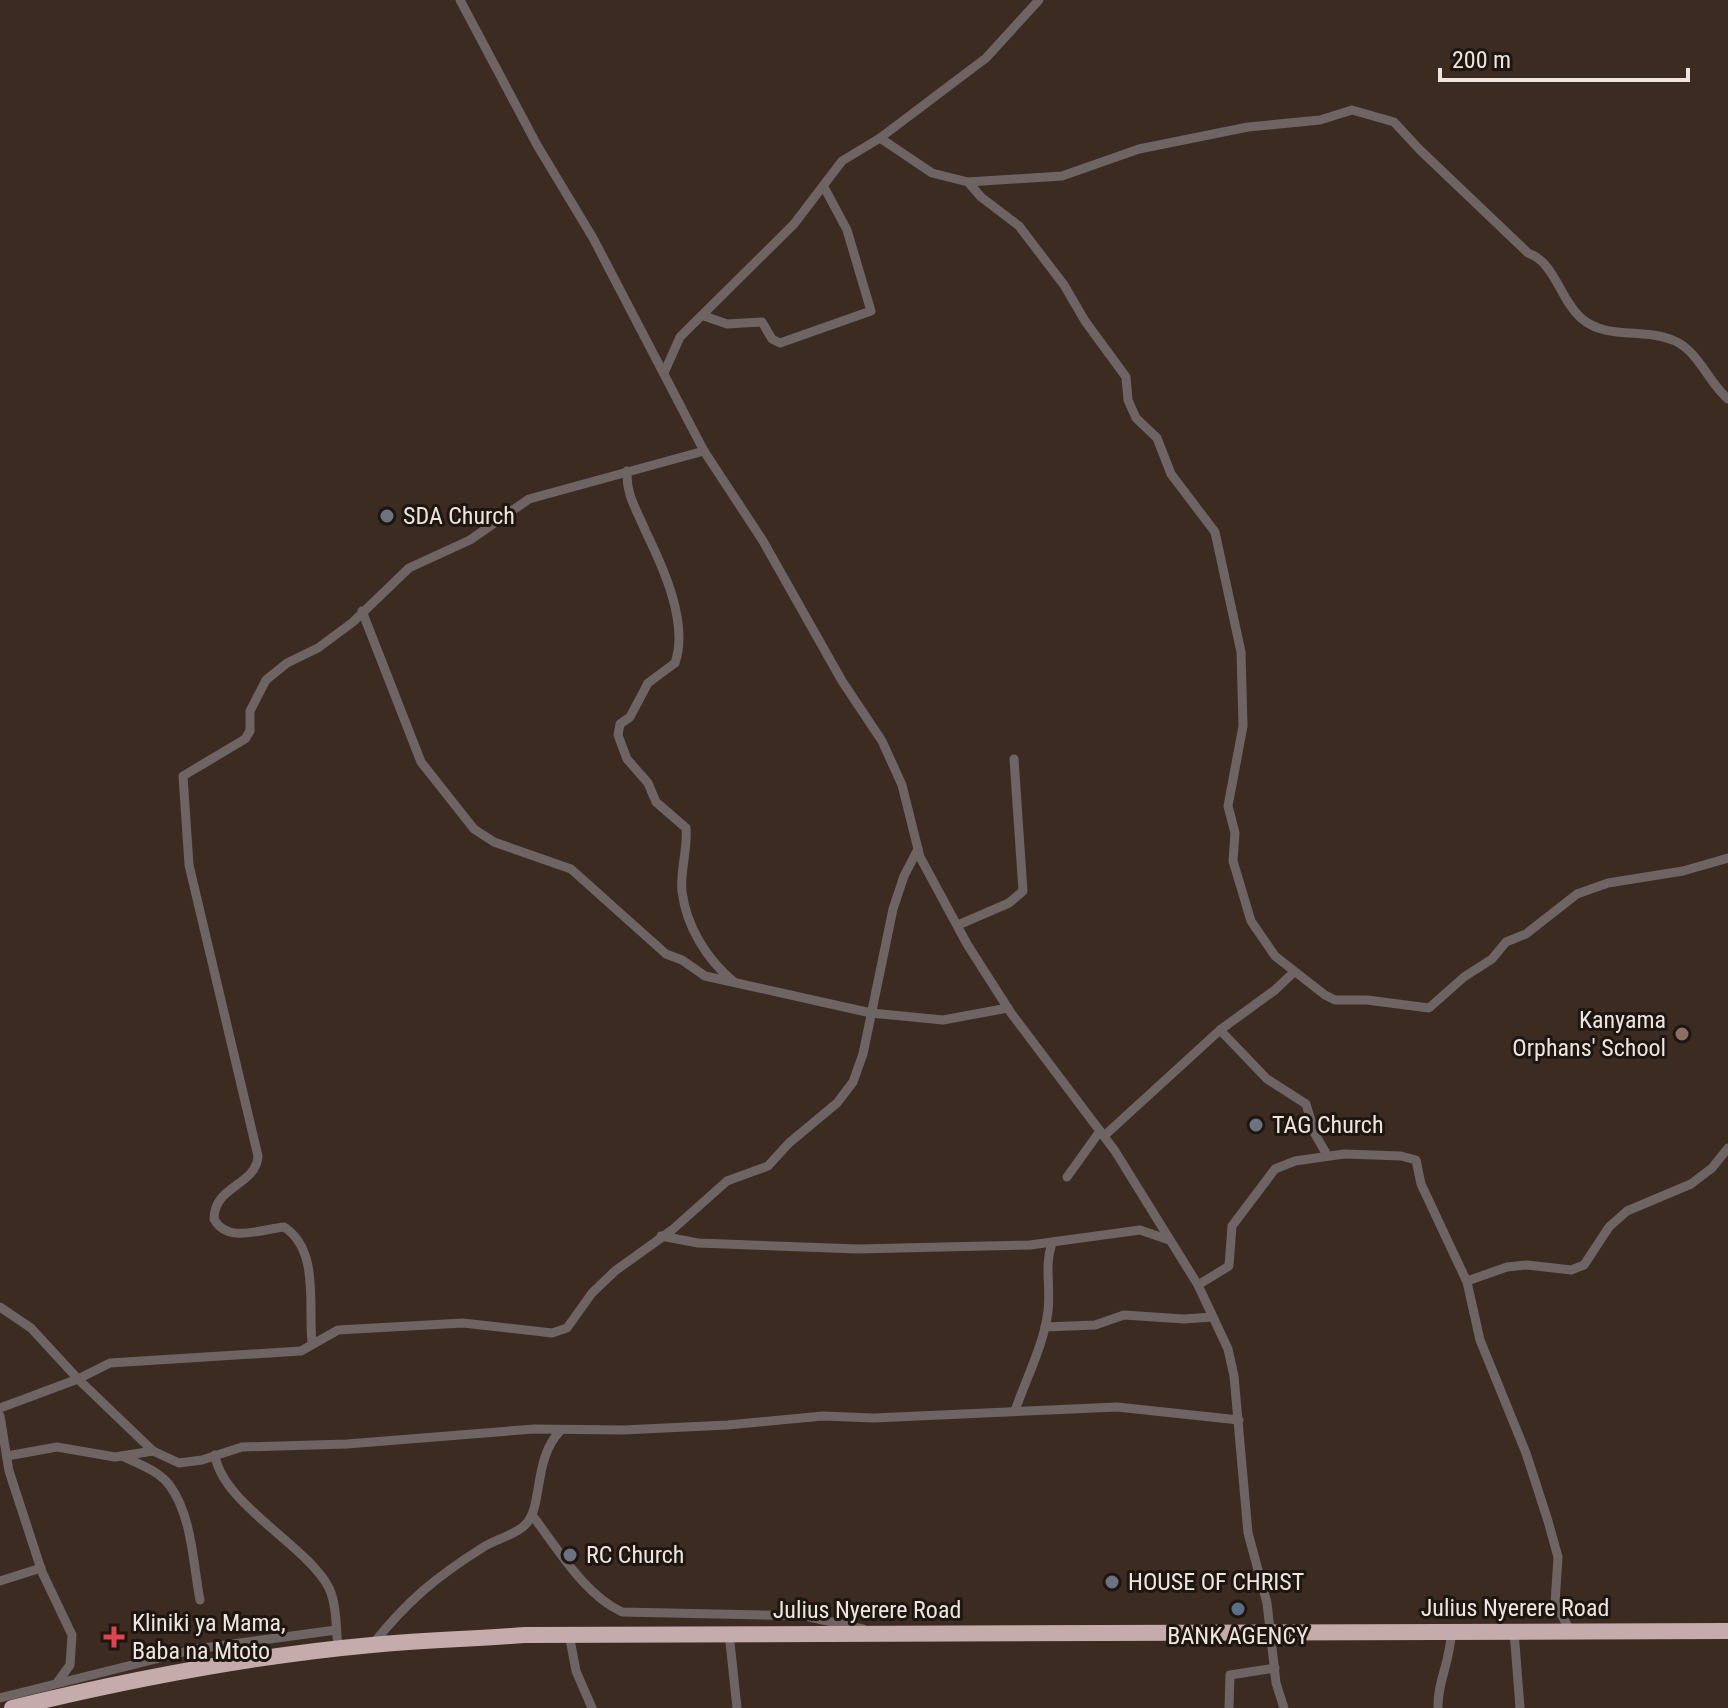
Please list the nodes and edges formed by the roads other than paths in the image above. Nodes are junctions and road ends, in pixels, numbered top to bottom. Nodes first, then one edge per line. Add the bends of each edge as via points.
1 (460, 0) edge
2 (1039, 0) edge
3 (880, 138) junction
4 (968, 182) junction
5 (824, 187) junction
6 (704, 316) junction
7 (664, 373) junction
8 (1728, 399) edge
9 (704, 451) junction
10 (627, 471) junction
11 (362, 611) junction
12 (1014, 759) dead end
13 (918, 849) junction
14 (1728, 858) edge
15 (958, 925) junction
16 (1294, 972) junction
17 (737, 984) junction
18 (1008, 1008) junction
19 (871, 1013) junction
20 (1220, 1030) junction
21 (1102, 1134) junction
22 (1728, 1148) edge
23 (1327, 1155) junction
24 (1067, 1177) dead end
25 (661, 1236) junction
26 (1169, 1240) junction
27 (1052, 1243) junction
28 (1467, 1281) junction
29 (1198, 1285) junction
30 (0, 1307) edge
31 (1213, 1317) junction
32 (1045, 1327) junction
33 (312, 1342) junction
34 (78, 1379) junction
35 (0, 1408) edge
36 (1015, 1411) junction
37 (0, 1416) edge
38 (1239, 1420) junction
39 (561, 1430) junction
40 (153, 1451) junction
41 (215, 1455) junction
42 (7, 1456) junction
43 (122, 1456) junction
44 (532, 1515) junction
45 (41, 1568) junction
46 (0, 1581) edge
47 (200, 1600) dead end
48 (336, 1630) junction
49 (1514, 1631) junction
50 (1728, 1631) edge
51 (1571, 1632) junction
52 (729, 1633) junction
53 (1271, 1633) junction
54 (1451, 1633) junction
55 (569, 1634) junction
56 (878, 1634) junction
57 (373, 1645) junction
58 (338, 1649) junction
59 (1275, 1668) junction
60 (56, 1690) junction
61 (0, 1698) edge
62 (12, 1708) edge
63 (591, 1708) edge
64 (737, 1708) edge
65 (1229, 1708) edge
66 (1284, 1708) edge
67 (1438, 1708) edge
68 (1520, 1708) edge

1 - 7 street
2 - 3 street via 986,58
3 - 4 street via 932,173
3 - 5 street via 842,161
4 - 8 street via 1062,176 1139,149 1248,127 1312,122 1348,111 1385,118 1403,129 1528,253 1541,259 1580,317 1608,331 1652,333 1686,347
4 - 16 street via 1019,226 1064,285 1126,377 1136,418 1157,438 1171,474 1215,532 1241,652 1244,691 1228,806 1235,833 1233,861 1251,921 1267,949
5 - 6 street
5 - 6 street via 847,230 871,311 780,343 762,322 727,324
6 - 7 street via 680,337
7 - 9 street
9 - 10 street
9 - 13 street via 882,741 902,785
10 - 11 street via 523,502 470,540 399,574
10 - 17 street via 628,494 660,565 680,637 675,663 648,683 618,735 627,759 656,802 686,828 686,908 710,961
11 - 17 street via 421,762 474,829 494,842 571,869 666,954 705,976
11 - 33 street via 318,648 275,671 257,696 245,739 187,771 182,781 189,865 258,1156 249,1176 219,1199 214,1219 229,1231 284,1227 294,1234 310,1271
12 - 15 street via 1023,891 1009,903
13 - 15 street
13 - 19 street via 893,909
14 - 16 street via 1577,894 1526,934 1506,942 1429,1008 1335,1000
15 - 18 street
16 - 20 street
17 - 19 street
18 - 19 street via 943,1020
18 - 21 street
19 - 25 street via 858,1074 837,1103 768,1166 727,1181
20 - 21 street
20 - 23 street via 1267,1079 1306,1104
21 - 24 street
21 - 26 street
22 - 28 street via 1691,1184 1627,1211 1609,1227 1584,1265 1571,1270 1507,1267
23 - 28 street via 1416,1160 1421,1184
23 - 29 street via 1270,1173 1234,1223 1229,1266
25 - 27 street via 814,1249
25 - 33 street via 592,1293 561,1331 409,1324 338,1330
26 - 27 street via 1140,1230
26 - 29 street
27 - 32 street
28 - 51 street via 1480,1340 1555,1541 1555,1603
29 - 31 street
30 - 34 street via 31,1328
31 - 32 street via 1120,1316 1095,1325
31 - 38 street via 1231,1362
32 - 36 street
33 - 34 street via 295,1352 122,1361
34 - 35 street
34 - 40 street
36 - 38 street via 1117,1407
36 - 39 street
37 - 42 street
38 - 53 street via 1248,1533
39 - 41 street via 242,1447
39 - 44 street via 541,1463
40 - 41 street via 179,1463
40 - 43 street
41 - 48 street via 224,1478 263,1522 319,1572 330,1591
42 - 43 street via 57,1447
42 - 45 street
43 - 47 street via 169,1484 187,1529
44 - 56 street via 571,1566 622,1612 805,1616
44 - 57 street via 522,1528 423,1587
45 - 46 street
45 - 60 street via 72,1635 70,1665
48 - 58 street
48 - 60 street via 196,1649
49 - 51 highway, Julius Nyerere Road
49 - 54 highway, Julius Nyerere Road
49 - 68 street
50 - 51 highway, Julius Nyerere Road
52 - 55 highway, Julius Nyerere Road
52 - 56 highway, Julius Nyerere Road
52 - 64 street
53 - 54 highway, Julius Nyerere Road
53 - 56 highway, Julius Nyerere Road
53 - 59 street
54 - 67 street
55 - 57 highway, Julius Nyerere Road
55 - 63 street
57 - 58 highway, Julius Nyerere Road
58 - 60 highway, Julius Nyerere Road
59 - 65 street via 1230,1675
59 - 66 street
60 - 61 street
60 - 62 highway, Julius Nyerere Road

